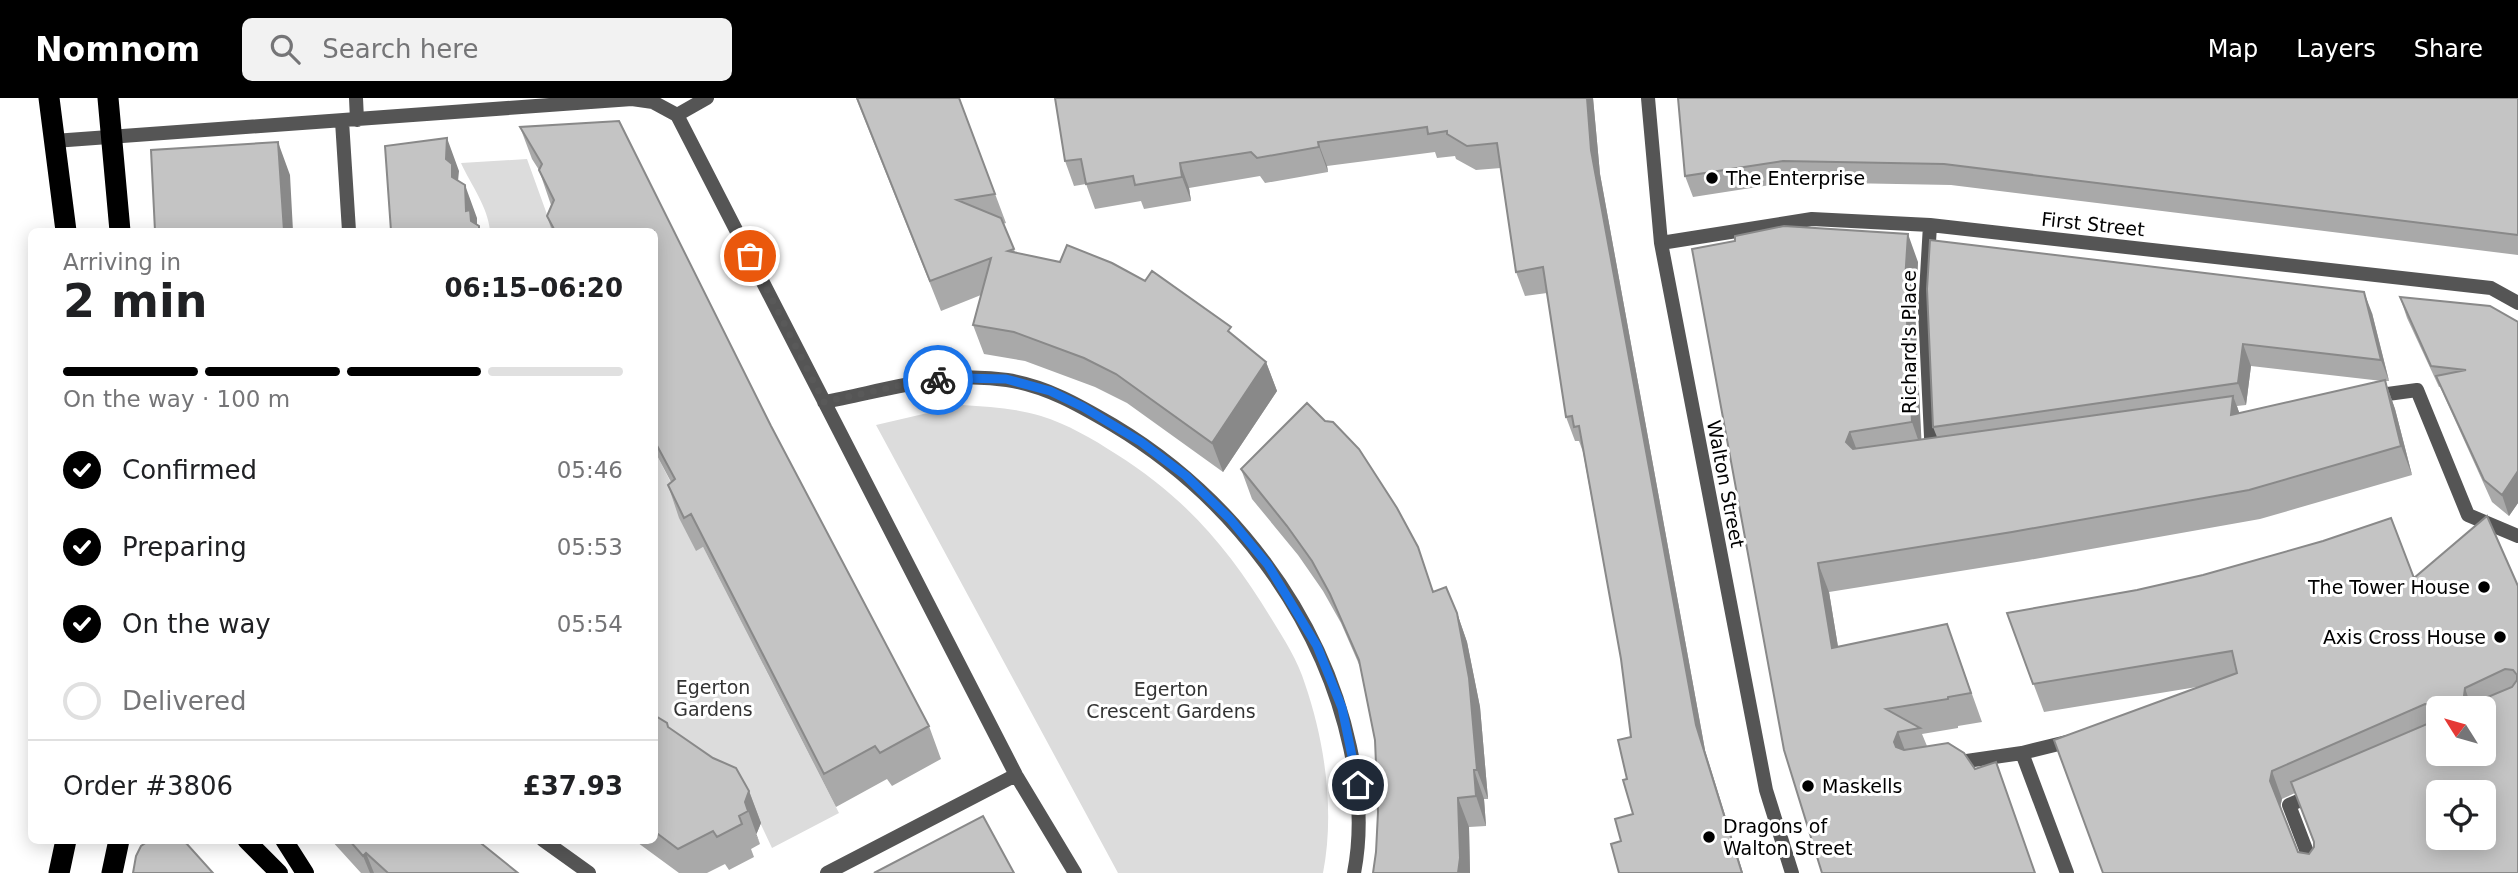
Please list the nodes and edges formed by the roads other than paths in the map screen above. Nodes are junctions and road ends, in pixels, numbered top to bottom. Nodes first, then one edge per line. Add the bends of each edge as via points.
1 (49, 98) edge
2 (108, 98) edge
3 (356, 98) edge
4 (707, 98) edge
5 (1648, 98) edge
6 (653, 100) edge
7 (677, 116) junction
8 (350, 120) junction
9 (112, 138) junction
10 (54, 141) junction
11 (1930, 225) junction
12 (66, 228) edge
13 (120, 228) edge
14 (349, 228) edge
15 (1661, 243) junction
16 (2518, 303) edge
17 (2363, 398) edge
18 (824, 402) junction
19 (1932, 459) edge
20 (2518, 536) edge
21 (2093, 736) edge
22 (2022, 753) junction
23 (1940, 765) edge
24 (1016, 775) junction
25 (2326, 789) edge
26 (65, 844) edge
27 (117, 844) edge
28 (250, 844) edge
29 (287, 844) edge
30 (549, 844) edge
31 (59, 873) edge
32 (112, 873) edge
33 (279, 873) edge
34 (305, 873) edge
35 (589, 873) edge
36 (827, 873) edge
37 (1074, 873) edge
38 (1354, 873) edge
39 (1792, 873) edge
40 (2067, 873) edge
41 (2315, 873) edge

1 - 10 highway
2 - 9 highway
3 - 8 street
4 - 7 street
5 - 15 street, Walton Street
6 - 7 street
6 - 8 street
7 - 18 street
8 - 9 street
8 - 14 street
9 - 10 street
9 - 13 highway
10 - 12 highway
11 - 15 street, First Street via 1812,219
11 - 16 street, First Street via 2491,288
11 - 19 street, Richard's Place via 1924,310
15 - 39 street, Walton Street via 1766,790
17 - 20 street via 2417,390 2468,515
18 - 24 street
18 - 38 street via 920,381 1006,379 1050,391 1083,407 1186,476 1268,565 1317,646 1342,708 1358,785
21 - 22 street
22 - 23 street
22 - 40 street
24 - 36 street
24 - 37 street
25 - 41 street via 2289,805
26 - 31 highway
27 - 32 highway
28 - 33 main road
29 - 34 main road
30 - 35 street

